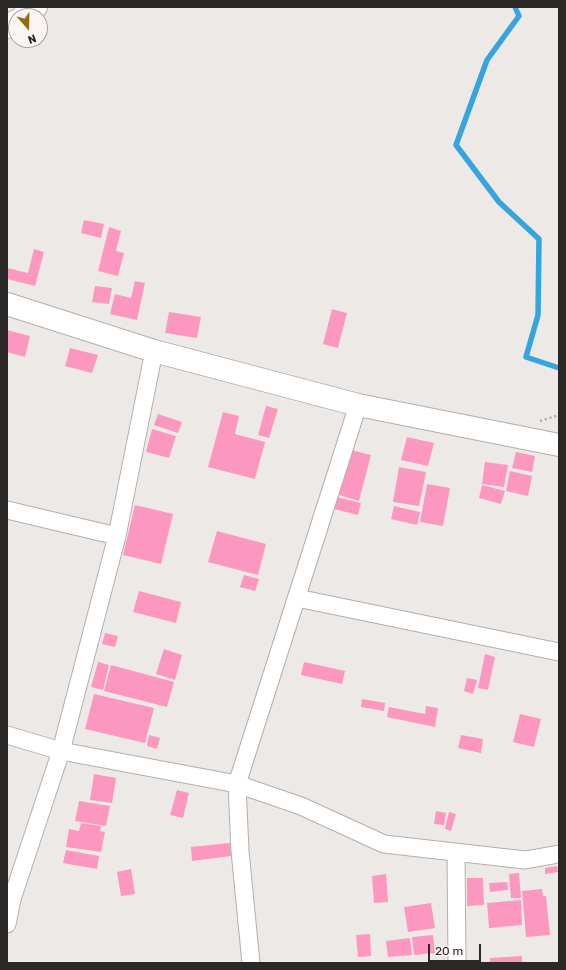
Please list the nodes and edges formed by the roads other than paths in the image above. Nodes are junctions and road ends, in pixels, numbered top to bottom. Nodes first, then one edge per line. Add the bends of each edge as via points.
1 (7, 304) edge
2 (154, 351) junction
3 (358, 405) junction
4 (559, 445) edge
5 (7, 510) edge
6 (117, 536) junction
7 (297, 598) junction
8 (559, 652) edge
9 (7, 735) edge
10 (61, 751) junction
11 (237, 784) junction
12 (456, 852) junction
13 (559, 854) edge
14 (7, 924) edge
15 (251, 963) edge
16 (457, 963) edge

1 - 2 street
2 - 3 street
2 - 6 street
3 - 4 street
3 - 7 street
5 - 6 street
6 - 10 street
7 - 8 street
7 - 11 street
9 - 10 street
10 - 11 street
10 - 14 street via 12,899
11 - 12 street via 301,806 384,844
11 - 15 street via 240,851
12 - 13 street via 525,860
12 - 16 street

